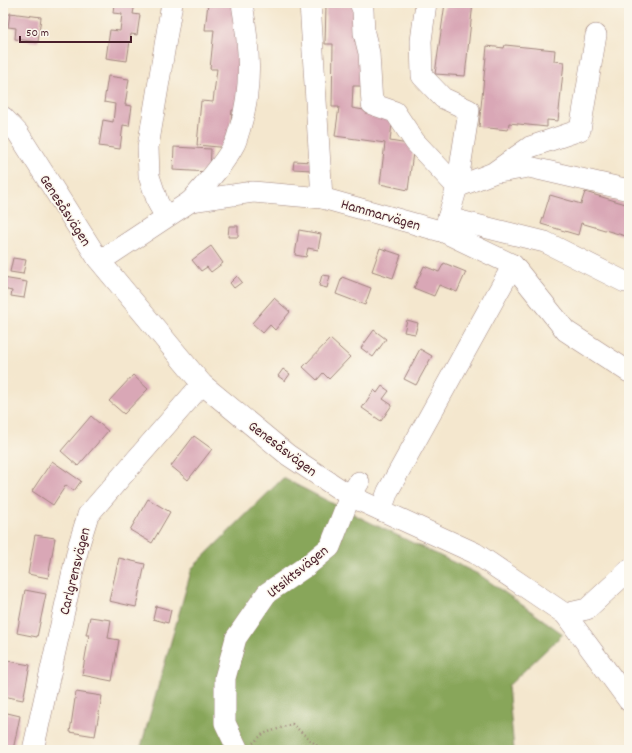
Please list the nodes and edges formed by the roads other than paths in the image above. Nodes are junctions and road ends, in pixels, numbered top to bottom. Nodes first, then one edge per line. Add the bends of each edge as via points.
1 (172, 3) edge
2 (242, 3) edge
3 (310, 3) edge
4 (360, 3) edge
5 (426, 3) edge
6 (596, 35) dead end
7 (3, 117) edge
8 (493, 173) junction
9 (457, 187) junction
10 (629, 190) edge
11 (322, 198) junction
12 (191, 201) junction
13 (166, 217) junction
14 (446, 225) junction
15 (98, 259) junction
16 (513, 265) junction
17 (625, 282) dead end
18 (629, 372) edge
19 (202, 384) junction
20 (355, 489) junction
21 (381, 510) junction
22 (629, 570) edge
23 (565, 614) junction
24 (629, 701) edge
25 (245, 747) edge
26 (33, 750) edge

1 - 13 street via 148,147 150,176 158,203
2 - 12 street via 249,50 246,110 235,144
3 - 11 street
4 - 9 street via 369,53 372,104 395,112 415,142
5 - 9 street via 421,41 422,76 443,98 469,110
6 - 8 street via 580,130 530,147
7 - 15 street, Genesåsvägen via 18,133
8 - 9 street
8 - 10 street via 529,167
9 - 14 street
11 - 12 street, Hammarvägen via 253,192
11 - 14 street, Hammarvägen
12 - 13 street, Hammarvägen
13 - 15 street, Hammarvägen via 111,254
14 - 16 street, Hammarvägen
14 - 17 street via 545,242
15 - 19 street, Genesåsvägen
16 - 18 street, Hammarvägen via 566,331
16 - 21 street via 388,491
19 - 20 street, Genesåsvägen via 288,455
19 - 26 street, Carlgrensvägen via 88,515 79,544
20 - 21 street, Genesåsvägen
20 - 25 street, Utsiktsvägen via 330,547 267,593 236,638 225,678 225,723
21 - 23 street, Genesåsvägen via 474,553
22 - 23 street via 587,609
23 - 24 street, Genesåsvägen

